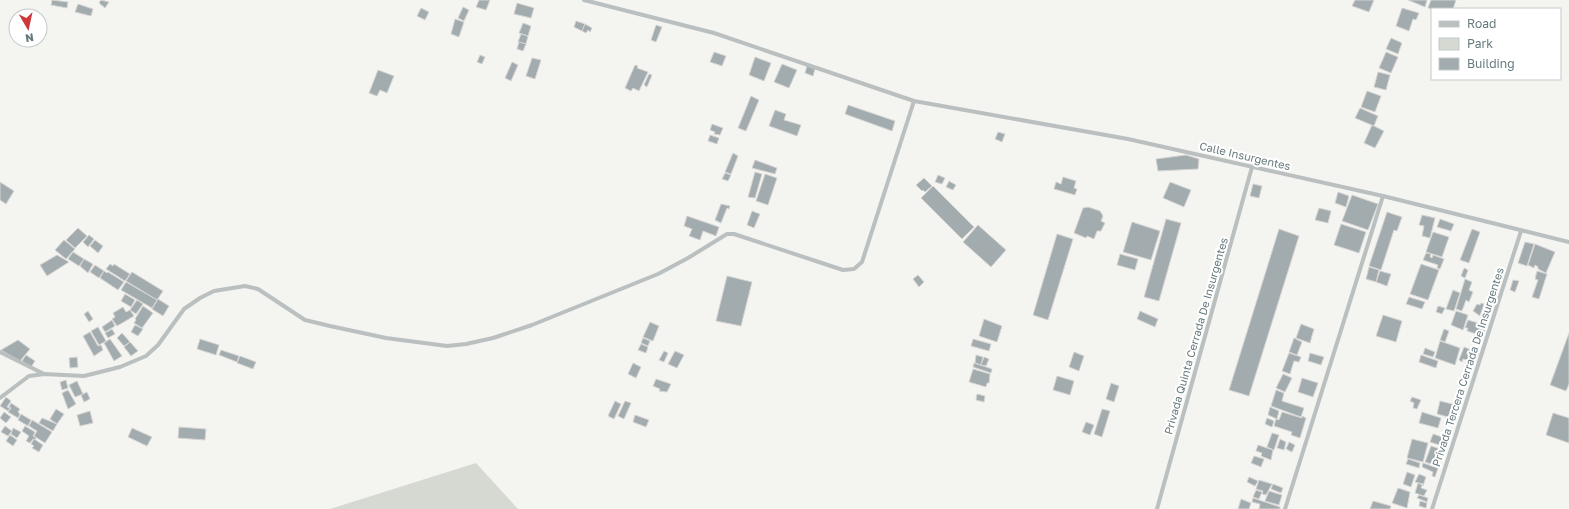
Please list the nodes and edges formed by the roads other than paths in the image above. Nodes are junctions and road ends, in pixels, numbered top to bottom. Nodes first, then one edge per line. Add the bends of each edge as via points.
1 (584, 0) edge
2 (914, 101) junction
3 (1252, 167) junction
4 (1383, 196) junction
5 (1520, 231) junction
6 (1569, 242) edge
7 (0, 352) edge
8 (44, 374) junction
9 (0, 398) edge
10 (1157, 509) edge
11 (1285, 509) edge
12 (1432, 509) edge

1 - 2 street, Calle Insurgentes via 714,33
2 - 3 street, Calle Insurgentes via 1128,139
2 - 8 street via 862,262 854,269 843,270 734,234 727,234 658,274 532,325 493,338 447,346 386,338 312,321 299,316 258,289 245,286 207,294 184,309 158,346 146,356 120,367 84,376
3 - 4 street, Calle Insurgentes
3 - 10 street, Privada Quinta Cerrada De Insurgentes
4 - 5 street, Calle Insurgentes
4 - 11 street
5 - 6 street, Calle Insurgentes
5 - 12 street, Privada Tercera Cerrada De Insurgentes
7 - 8 street
8 - 9 street via 29,376

